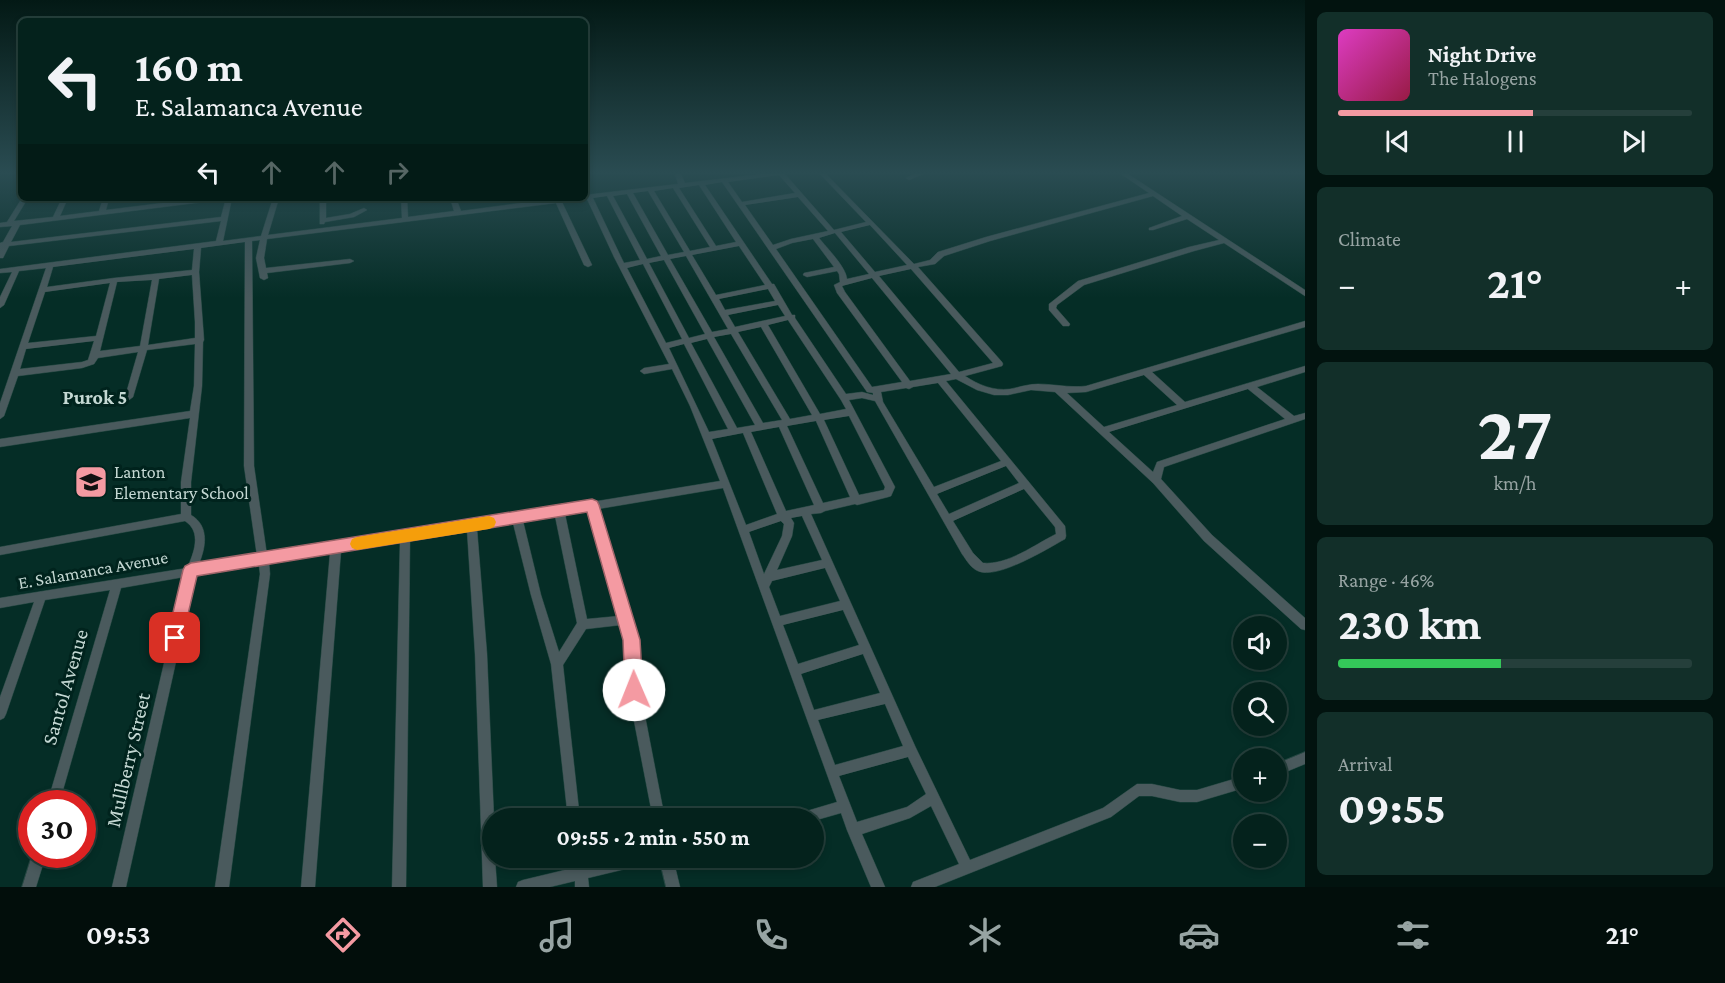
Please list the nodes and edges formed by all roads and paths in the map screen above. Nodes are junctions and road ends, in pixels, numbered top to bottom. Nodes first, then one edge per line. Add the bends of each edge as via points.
1 (17, 215) edge
2 (71, 215) edge
3 (225, 215) edge
4 (271, 215) edge
5 (323, 215) edge
6 (354, 215) edge
7 (364, 215) edge
8 (405, 215) edge
9 (436, 215) edge
10 (565, 215) edge
11 (597, 215) edge
12 (620, 215) edge
13 (642, 215) edge
14 (665, 215) edge
15 (696, 215) edge
16 (722, 215) edge
17 (748, 215) edge
18 (818, 215) edge
19 (863, 215) edge
20 (1075, 215) edge
21 (1188, 216) joint
22 (56, 217) joint
23 (340, 218) junction
24 (224, 219) junction
25 (323, 220) junction
26 (405, 220) junction
27 (14, 223) junction
28 (364, 223) junction
29 (870, 223) junction
30 (0, 225) edge
31 (1150, 229) dead end
32 (319, 231) junction
33 (835, 232) junction
34 (815, 237) junction
35 (263, 238) junction
36 (248, 240) junction
37 (1225, 241) junction
38 (741, 243) junction
39 (219, 244) junction
40 (3, 245) edge
41 (198, 247) junction
42 (714, 248) junction
43 (771, 248) junction
44 (687, 254) junction
45 (0, 255) edge
46 (667, 259) junction
47 (350, 261) dead end
48 (645, 261) junction
49 (50, 265) junction
50 (588, 266) dead end
51 (623, 266) junction
52 (908, 266) junction
53 (17, 268) junction
54 (0, 271) edge
55 (195, 272) junction
56 (842, 274) junction
57 (807, 275) dead end
58 (872, 275) junction
59 (156, 277) junction
60 (114, 280) junction
61 (771, 286) junction
62 (41, 290) junction
63 (1305, 294) edge
64 (714, 298) junction
65 (781, 302) junction
66 (0, 305) edge
67 (724, 313) junction
68 (792, 317) junction
69 (763, 324) junction
70 (1066, 324) dead end
71 (1305, 324) edge
72 (734, 331) junction
73 (711, 336) junction
74 (99, 338) junction
75 (200, 340) junction
76 (687, 342) junction
77 (664, 346) junction
78 (22, 347) junction
79 (143, 349) junction
80 (95, 355) junction
81 (673, 366) junction
82 (1305, 369) edge
83 (644, 370) dead end
84 (14, 373) junction
85 (1147, 373) junction
86 (956, 374) junction
87 (940, 380) junction
88 (909, 386) junction
89 (1250, 386) junction
90 (5, 388) edge
91 (1058, 390) junction
92 (877, 395) junction
93 (129, 397) dead end
94 (844, 398) junction
95 (1184, 406) junction
96 (850, 412) junction
97 (195, 414) junction
98 (0, 416) edge
99 (1305, 416) edge
100 (818, 417) junction
101 (1292, 420) junction
102 (785, 423) junction
103 (760, 426) junction
104 (745, 429) junction
105 (1104, 430) junction
106 (734, 431) junction
107 (707, 436) junction
108 (0, 443) edge
109 (1128, 454) junction
110 (1007, 462) junction
111 (1160, 465) junction
112 (1156, 480) junction
113 (724, 484) junction
114 (1025, 484) junction
115 (931, 492) junction
116 (857, 501) junction
117 (592, 505) junction
118 (821, 509) junction
119 (559, 511) junction
120 (806, 513) junction
121 (783, 516) junction
122 (186, 518) junction
123 (517, 518) junction
124 (947, 519) junction
125 (472, 525) junction
126 (743, 530) junction
127 (405, 535) junction
128 (336, 547) junction
129 (0, 551) edge
130 (264, 559) junction
131 (828, 563) junction
132 (191, 570) junction
133 (766, 582) junction
134 (117, 583) junction
135 (41, 596) junction
136 (0, 603) edge
137 (846, 604) junction
138 (626, 620) junction
139 (776, 622) junction
140 (583, 624) junction
141 (1305, 625) edge
142 (866, 648) junction
143 (557, 664) junction
144 (794, 670) junction
145 (888, 697) junction
146 (0, 714) edge
147 (812, 717) junction
148 (911, 750) junction
149 (1305, 758) edge
150 (1287, 765) edge
151 (832, 772) junction
152 (1233, 785) edge
153 (57, 790) edge
154 (933, 797) junction
155 (843, 806) junction
156 (573, 808) edge
157 (657, 808) edge
158 (824, 812) edge
159 (853, 830) junction
160 (967, 867) junction
161 (35, 868) edge
162 (614, 868) edge
163 (668, 868) edge
164 (581, 880) edge
165 (29, 887) edge
166 (119, 887) edge
167 (222, 887) edge
168 (308, 887) edge
169 (399, 887) edge
170 (490, 887) edge
171 (523, 887) edge
172 (673, 887) edge
173 (878, 887) edge
174 (918, 887) edge

1 - 27 street
2 - 22 street
3 - 24 street
4 - 35 street
5 - 25 street
6 - 23 street
7 - 28 street
8 - 26 street
9 - 26 street
10 - 50 street
11 - 51 street
12 - 48 street
13 - 46 street
14 - 44 street
15 - 42 street
16 - 38 street
17 - 43 street
18 - 33 street
19 - 29 street
20 - 52 street via 940,254 933,262
21 - 31 street
21 - 37 street
22 - 27 street
23 - 25 street
23 - 28 street
24 - 39 street
24 - 40 street
25 - 32 street
26 - 28 street
27 - 30 street
27 - 40 street
28 - 32 street
29 - 33 street
29 - 52 street
32 - 35 street
33 - 34 street
33 - 58 street
34 - 43 street
34 - 56 street
35 - 36 street
35 - 47 street via 263,274
36 - 39 street
36 - 130 street via 249,465
37 - 63 street
37 - 70 street via 1075,285 1052,308
38 - 42 street
38 - 61 street
39 - 41 street
40 - 45 street
41 - 49 street
41 - 55 street
42 - 44 street
43 - 92 street via 868,389
44 - 46 street
44 - 64 street
46 - 48 street
46 - 73 street
48 - 51 street
48 - 76 street
49 - 53 street
49 - 62 street
51 - 77 street
52 - 58 street
52 - 86 street via 999,364
53 - 54 street
53 - 66 street
55 - 59 street
55 - 75 street
56 - 57 street
56 - 58 street via 855,279
56 - 88 street via 838,290
58 - 86 street
59 - 60 street
59 - 79 street
60 - 62 street
60 - 74 street
61 - 64 street
61 - 65 street
62 - 78 street
64 - 67 street
65 - 67 street
65 - 68 street
67 - 72 street
68 - 69 street
68 - 94 street
69 - 72 street
69 - 100 street
71 - 85 street
72 - 73 street
72 - 102 street
73 - 76 street
73 - 103 street
74 - 78 street
74 - 80 street
75 - 79 street
75 - 97 street
76 - 77 street
76 - 106 street
77 - 81 street
78 - 84 street
79 - 80 street
79 - 93 street
80 - 84 street via 91,362 82,365
81 - 83 street
81 - 107 street
82 - 89 street
84 - 90 street
85 - 91 street via 1086,390
85 - 95 street
86 - 87 street
86 - 91 street via 972,385 995,392 1032,387
87 - 88 street
87 - 110 street
88 - 92 street
89 - 95 street
89 - 101 street
90 - 98 street
91 - 105 street
92 - 94 street
92 - 115 street
94 - 96 street
95 - 105 street
96 - 100 street
96 - 116 street via 891,489
97 - 108 street
97 - 122 street via 186,482
99 - 101 street
100 - 102 street
100 - 116 street
101 - 111 street
102 - 103 street
102 - 118 street
103 - 104 street
104 - 106 street
104 - 121 street
105 - 109 street
106 - 107 street
107 - 113 street
109 - 111 street
109 - 112 street
110 - 114 street
110 - 115 street
111 - 112 street
112 - 141 street via 1208,537
113 - 117 street, E. Salamanca Avenue
113 - 126 street
114 - 124 street
114 - 124 street via 1062,533 1003,564 989,568 978,565
115 - 124 street
116 - 118 street
117 - 119 street, E. Salamanca Avenue
117 - 138 street
118 - 120 street
119 - 123 street, E. Salamanca Avenue
119 - 140 street
120 - 121 street
120 - 131 street
121 - 126 street
121 - 133 street via 789,523 787,536
122 - 129 street
122 - 132 street, Mullberry Street via 196,525 201,539
123 - 125 street, E. Salamanca Avenue
123 - 143 street
125 - 127 street, E. Salamanca Avenue
125 - 170 street
126 - 133 street
127 - 128 street, E. Salamanca Avenue
127 - 169 street
128 - 130 street, E. Salamanca Avenue
128 - 168 street
130 - 132 street, E. Salamanca Avenue
130 - 167 street via 265,585
131 - 133 street
131 - 137 street
132 - 134 street, E. Salamanca Avenue
132 - 166 street, Mullberry Street
133 - 139 street
134 - 135 street, E. Salamanca Avenue
134 - 153 street, Santol Avenue
135 - 136 street, E. Salamanca Avenue
135 - 146 street
137 - 139 street
137 - 142 street
138 - 140 street
138 - 157 street via 633,648 634,690
139 - 144 street
140 - 143 street
142 - 144 street
142 - 145 street
143 - 156 street
144 - 147 street
145 - 147 street
145 - 148 street
147 - 151 street
148 - 151 street
148 - 154 street
149 - 150 street
151 - 155 street
152 - 160 street via 1197,796 1137,790 1107,813
154 - 159 street via 910,812
154 - 160 street
155 - 158 street
155 - 159 street
159 - 173 street
160 - 174 street
161 - 165 street
162 - 164 street
163 - 172 street
164 - 171 street

